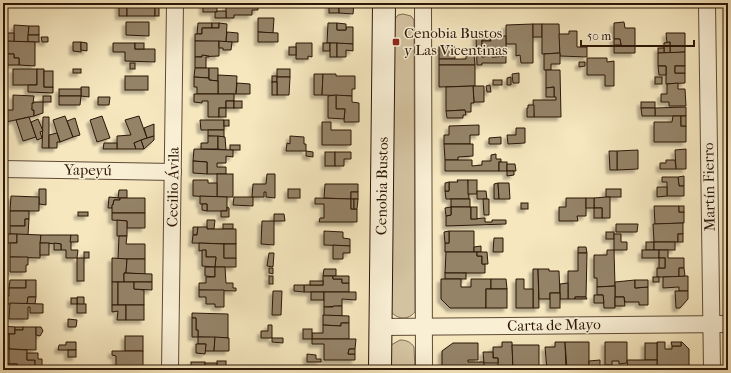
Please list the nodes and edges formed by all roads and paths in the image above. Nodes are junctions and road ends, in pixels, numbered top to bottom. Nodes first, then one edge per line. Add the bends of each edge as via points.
1 (175, 3) edge
2 (384, 3) edge
3 (423, 3) edge
4 (707, 3) edge
5 (3, 169) edge
6 (173, 172) junction
7 (711, 324) junction
8 (728, 324) edge
9 (424, 326) junction
10 (380, 327) junction
11 (170, 370) edge
12 (380, 370) edge
13 (424, 370) edge
14 (712, 370) edge

1 - 6 street, Cecilio Ávila
2 - 10 street, Cenobia Bustos
3 - 9 street
4 - 7 street, Martín Fierro
5 - 6 street, Yapeyú
6 - 11 street, Cecilio Ávila
7 - 8 street, Carta de Mayo
7 - 9 street, Carta de Mayo
7 - 14 street, Martín Fierro
9 - 10 street, Carta de Mayo
9 - 13 street
10 - 12 street, Cenobia Bustos

